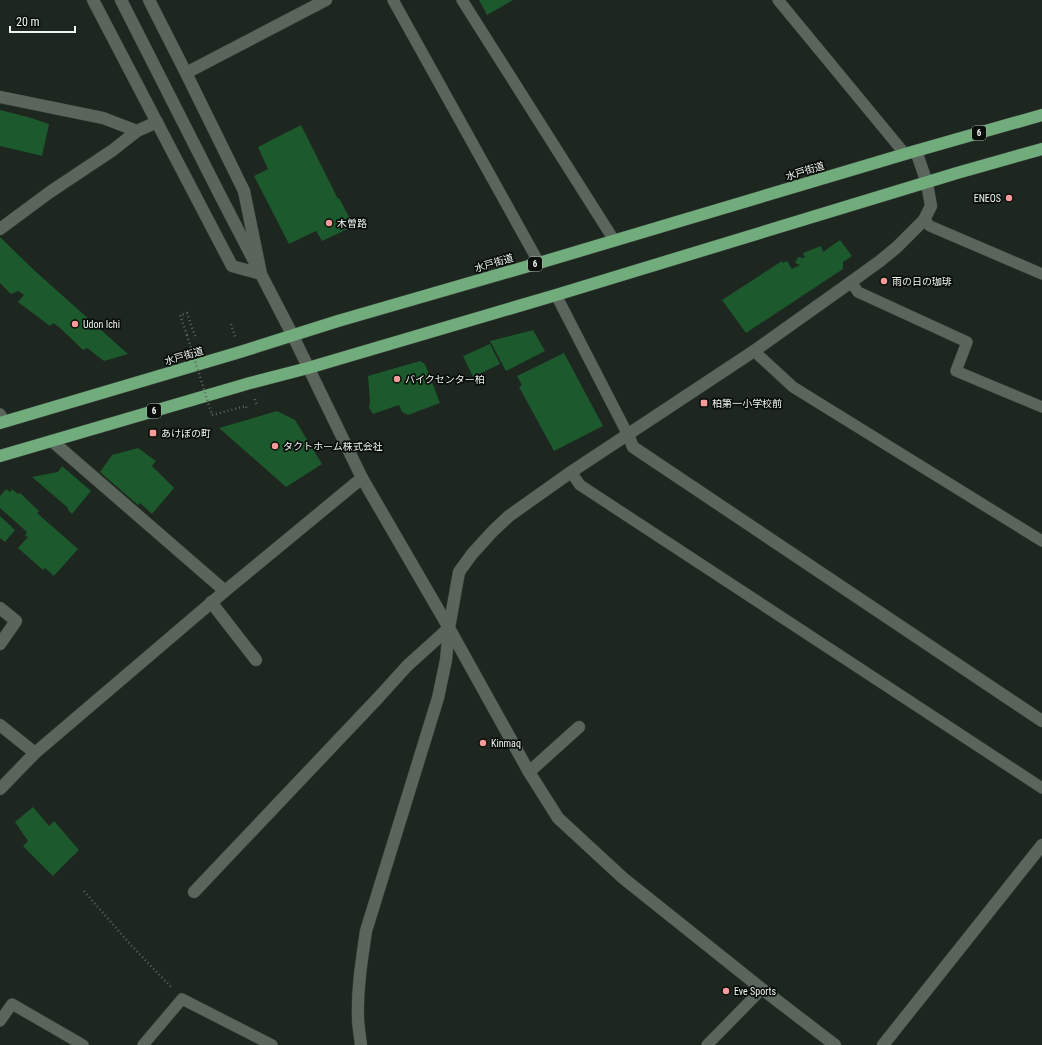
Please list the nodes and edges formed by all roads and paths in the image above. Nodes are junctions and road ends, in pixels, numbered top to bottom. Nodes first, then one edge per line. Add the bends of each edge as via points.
1 (93, 0) edge
2 (121, 0) edge
3 (149, 0) edge
4 (326, 0) edge
5 (393, 0) edge
6 (462, 0) edge
7 (778, 0) edge
8 (186, 73) junction
9 (0, 97) edge
10 (1042, 115) edge
11 (157, 122) junction
12 (137, 131) junction
13 (1042, 150) edge
14 (910, 152) junction
15 (927, 183) junction
16 (924, 220) junction
17 (0, 229) edge
18 (614, 240) junction
19 (539, 263) junction
20 (261, 274) junction
21 (1042, 274) edge
22 (851, 282) junction
23 (556, 295) junction
24 (293, 336) junction
25 (196, 339) dead end
26 (754, 351) junction
27 (308, 368) junction
28 (1042, 407) edge
29 (247, 409) dead end
30 (2, 419) edge
31 (628, 435) junction
32 (52, 441) junction
33 (0, 456) edge
34 (571, 472) junction
35 (362, 478) junction
36 (1042, 541) edge
37 (225, 591) junction
38 (211, 602) junction
39 (0, 608) edge
40 (449, 628) junction
41 (0, 644) edge
42 (256, 660) dead end
43 (1042, 721) edge
44 (0, 725) edge
45 (579, 726) dead end
46 (35, 753) junction
47 (529, 772) junction
48 (1042, 788) edge
49 (0, 789) edge
50 (1042, 844) edge
51 (84, 891) dead end
52 (194, 892) dead end
53 (762, 989) junction
54 (182, 999) junction
55 (0, 1021) edge
56 (83, 1045) edge
57 (143, 1045) edge
58 (272, 1045) edge
59 (361, 1045) edge
60 (707, 1045) edge
61 (835, 1045) edge
62 (883, 1045) edge

1 - 11 street
2 - 20 street
3 - 8 street
4 - 8 street
5 - 19 lane
6 - 18 lane
7 - 14 lane
8 - 20 street via 244,191
9 - 12 street via 103,118
10 - 14 highway, 水戸街道 / 6
11 - 12 street
11 - 20 street via 232,266
12 - 17 street
13 - 15 highway, 6
14 - 15 street
14 - 18 highway, 水戸街道 / 6
15 - 16 street via 931,206
15 - 23 highway, 6
16 - 21 lane via 930,226
16 - 22 street via 891,251
18 - 19 highway, 水戸街道 / 6
19 - 24 highway, 水戸街道 / 6
20 - 24 street
22 - 26 street
22 - 28 lane via 858,292 967,342 956,371
23 - 27 highway, 6
23 - 31 lane
24 - 27 street
24 - 30 highway, 水戸街道 / 6
25 - 29 path, bridge via 187,313 180,315 212,415 246,406
26 - 31 street
26 - 36 lane via 793,387
27 - 32 highway, 6
27 - 35 street
31 - 34 street
31 - 43 street via 633,447
32 - 33 highway, 6
32 - 37 street
34 - 40 street via 508,516 472,554 458,572
34 - 48 lane via 580,485
35 - 37 street
35 - 40 street
37 - 38 street
38 - 42 street
38 - 46 street
39 - 41 street via 16,621
40 - 47 street
40 - 52 street via 407,666
40 - 59 street via 446,660 438,698 366,930 358,993
44 - 46 street
45 - 47 street
46 - 49 street
47 - 53 street via 558,818 624,878
50 - 62 street
51 - 54 path
53 - 60 lane
53 - 61 street
54 - 57 lane
54 - 58 lane
55 - 56 lane via 12,1004

